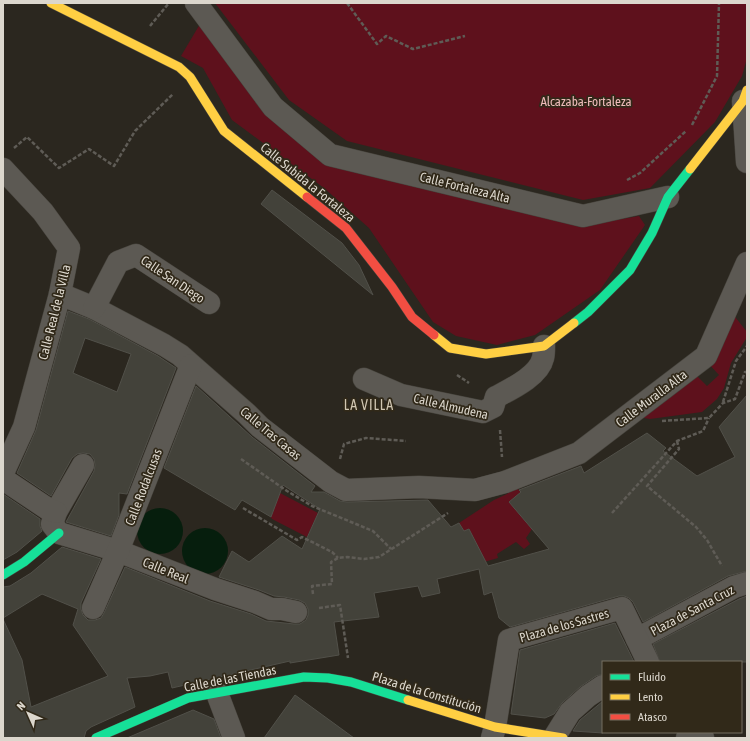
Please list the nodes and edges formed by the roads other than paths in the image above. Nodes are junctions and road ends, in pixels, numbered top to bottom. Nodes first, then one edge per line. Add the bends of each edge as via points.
1 (51, 3) edge
2 (196, 3) edge
3 (745, 96) edge
4 (747, 162) edge
5 (3, 169) edge
6 (668, 197) junction
7 (747, 263) edge
8 (60, 294) junction
9 (209, 303) dead end
10 (94, 308) junction
11 (544, 346) junction
12 (191, 365) junction
13 (364, 379) dead end
14 (83, 466) dead end
15 (3, 474) edge
16 (3, 479) edge
17 (505, 482) joint
18 (58, 522) junction
19 (118, 551) junction
20 (3, 575) edge
21 (747, 582) edge
22 (94, 608) dead end
23 (305, 610) road end
24 (637, 639) junction
25 (646, 661) edge
26 (352, 682) joint
27 (602, 687) edge
28 (217, 693) junction
29 (494, 732) edge
30 (559, 737) edge
31 (96, 738) edge
32 (234, 738) edge
33 (687, 738) edge
34 (702, 738) edge

1 - 11 street, Calle Subida la Fortaleza via 179,67 190,77 224,131 346,228 412,317 450,348 486,354
2 - 6 street, Calle Fortaleza Alta via 273,107 330,155 584,216
3 - 4 street
3 - 6 street
5 - 8 street, Calle Real de la Villa via 43,212 70,248
6 - 11 street, Calle Subida la Fortaleza via 652,233 630,270 588,312
7 - 17 street, Calle Muralla Alta via 706,356 578,453
8 - 10 street, Calle Tras Casas
8 - 15 street, Calle Real de la Villa via 24,427
9 - 10 street, Calle San Diego via 136,255 118,262
10 - 12 street, Calle Tras Casas via 164,345
11 - 13 street, Calle Almudena via 543,359 537,371 496,397 493,407 483,412 401,395
12 - 17 street, Calle Tras Casas via 260,427 331,482 346,490 419,487 475,490
12 - 19 street, Calle Rodalcusas
14 - 18 street
16 - 18 street, Calle Real via 48,508
18 - 19 street, Calle Real
18 - 20 street via 24,562
19 - 22 street, Calle Rodalcusas
19 - 23 street, Calle Real via 271,609
21 - 24 street, Plaza de Santa Cruz
24 - 25 street, Plaza de los Sastres
24 - 29 street, Plaza de los Sastres via 622,608 509,640
26 - 28 street, Calle de las Tiendas via 304,677
26 - 29 street, Plaza de la Constitución
27 - 30 street via 570,712
28 - 31 street, Calle de las Tiendas via 188,698
28 - 32 street
29 - 30 street, Plaza de la Constitución
33 - 34 street via 699,734

